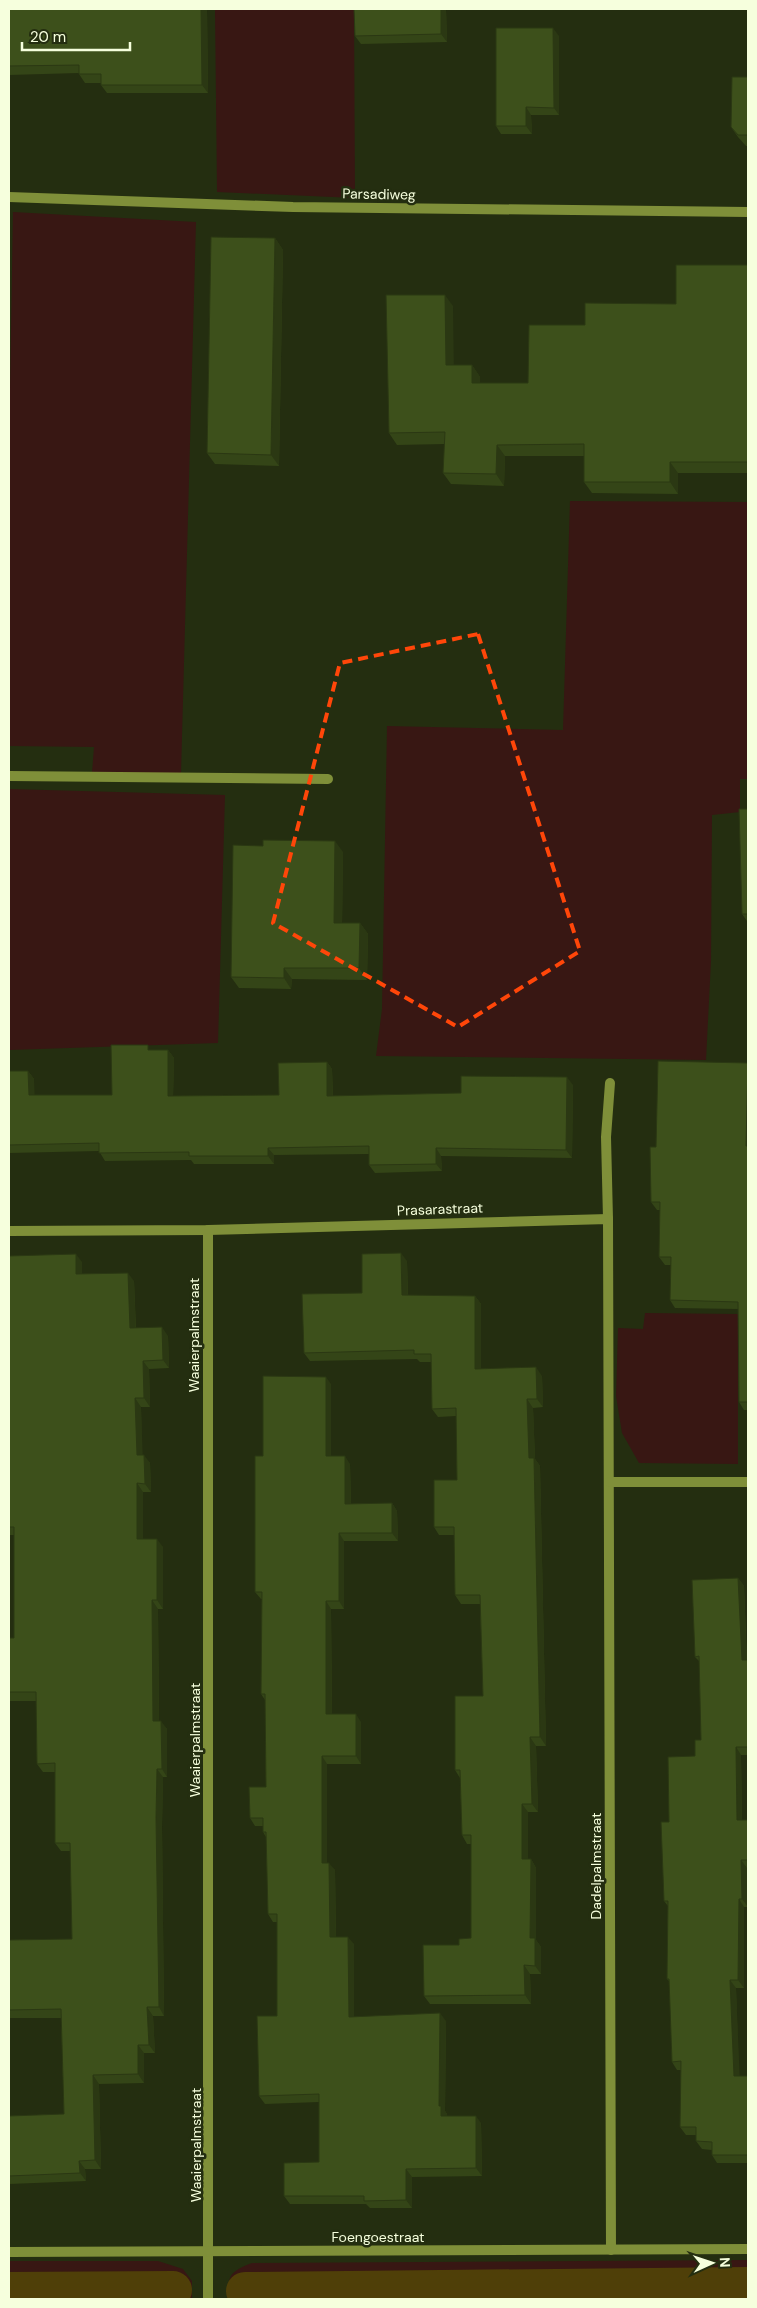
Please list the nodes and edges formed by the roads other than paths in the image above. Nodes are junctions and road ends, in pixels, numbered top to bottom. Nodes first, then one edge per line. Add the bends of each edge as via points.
1 (9, 197) edge
2 (748, 212) edge
3 (9, 776) edge
4 (328, 779) dead end
5 (610, 1083) dead end
6 (608, 1219) junction
7 (9, 1230) edge
8 (208, 1230) junction
9 (610, 1482) junction
10 (748, 1482) edge
11 (748, 2249) edge
12 (611, 2250) junction
13 (210, 2251) junction
14 (9, 2252) edge
15 (208, 2299) edge

1 - 2 street, Parsadiweg via 292,207
3 - 4 street
5 - 6 street via 606,1137
6 - 8 street, Prasarastraat
6 - 9 street
7 - 8 street, Prasarastraat
8 - 13 street, Waaierpalmstraat
9 - 10 street
9 - 12 street, Dadelpalmstraat
11 - 12 street, Foengoestraat
12 - 13 street, Foengoestraat
13 - 14 street, Foengoestraat
13 - 15 street, Waaierpalmstraat

